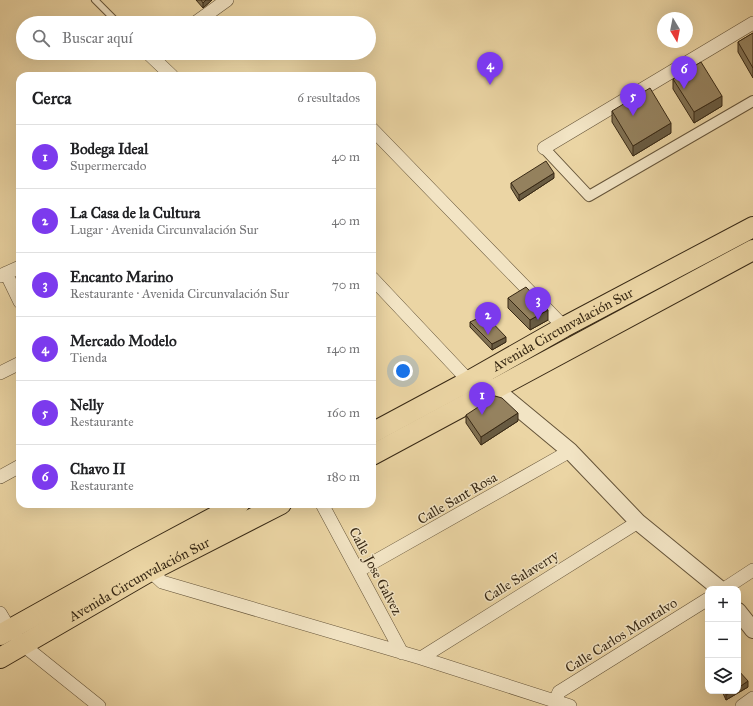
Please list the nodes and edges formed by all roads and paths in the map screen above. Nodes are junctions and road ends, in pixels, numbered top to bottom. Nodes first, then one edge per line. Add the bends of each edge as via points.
1 (94, 0) edge
2 (227, 0) edge
3 (111, 16) edge
4 (205, 16) edge
5 (753, 23) edge
6 (157, 60) edge
7 (168, 72) edge
8 (753, 101) edge
9 (376, 133) edge
10 (544, 148) joint
11 (753, 227) edge
12 (753, 250) edge
13 (16, 269) edge
14 (3, 275) edge
15 (376, 282) edge
16 (16, 296) edge
17 (564, 327) junction
18 (16, 365) edge
19 (0, 374) edge
20 (469, 381) junction
21 (494, 388) junction
22 (376, 431) edge
23 (570, 451) junction
24 (376, 453) edge
25 (16, 468) edge
26 (0, 477) edge
27 (233, 508) edge
28 (272, 508) edge
29 (324, 508) edge
30 (638, 522) junction
31 (144, 565) junction
32 (753, 570) edge
33 (358, 571) junction
34 (716, 586) edge
35 (729, 586) edge
36 (705, 601) edge
37 (0, 612) edge
38 (741, 615) edge
39 (753, 630) edge
40 (5, 632) edge
41 (23, 646) junction
42 (402, 653) junction
43 (0, 658) edge
44 (421, 658) junction
45 (753, 698) edge
46 (555, 701) junction
47 (100, 706) edge
48 (570, 706) edge
49 (742, 706) edge

1 - 3 lane
2 - 4 street
5 - 10 street
6 - 7 street
8 - 10 street via 589,196
9 - 17 street
11 - 17 main road, Avenida Circunvalación Sur
12 - 21 main road, Avenida Circunvalación Sur
13 - 14 street
14 - 16 street
15 - 20 street
17 - 20 main road, Avenida Circunvalación Sur
18 - 19 street
20 - 21 street
20 - 22 main road, Avenida Circunvalación Sur
21 - 23 street
21 - 24 main road, Avenida Circunvalación Sur
23 - 30 street
23 - 33 street, Calle Sant Rosa
25 - 26 street
27 - 31 main road, Avenida Circunvalación Sur
28 - 31 main road, Avenida Circunvalación Sur
29 - 33 street, Calle Jose Galvez
30 - 34 street
30 - 44 street, Calle Salaverry
31 - 40 main road, Avenida Circunvalación Sur
31 - 41 main road, Avenida Circunvalación Sur
31 - 42 street via 162,582
32 - 35 street
33 - 42 street, Calle Jose Galvez
36 - 46 street, Calle Carlos Montalvo via 559,692
37 - 40 street
38 - 39 street
40 - 41 street
41 - 43 main road, Avenida Circunvalación Sur
41 - 47 street
42 - 44 street
44 - 46 street
45 - 49 street
46 - 48 street

